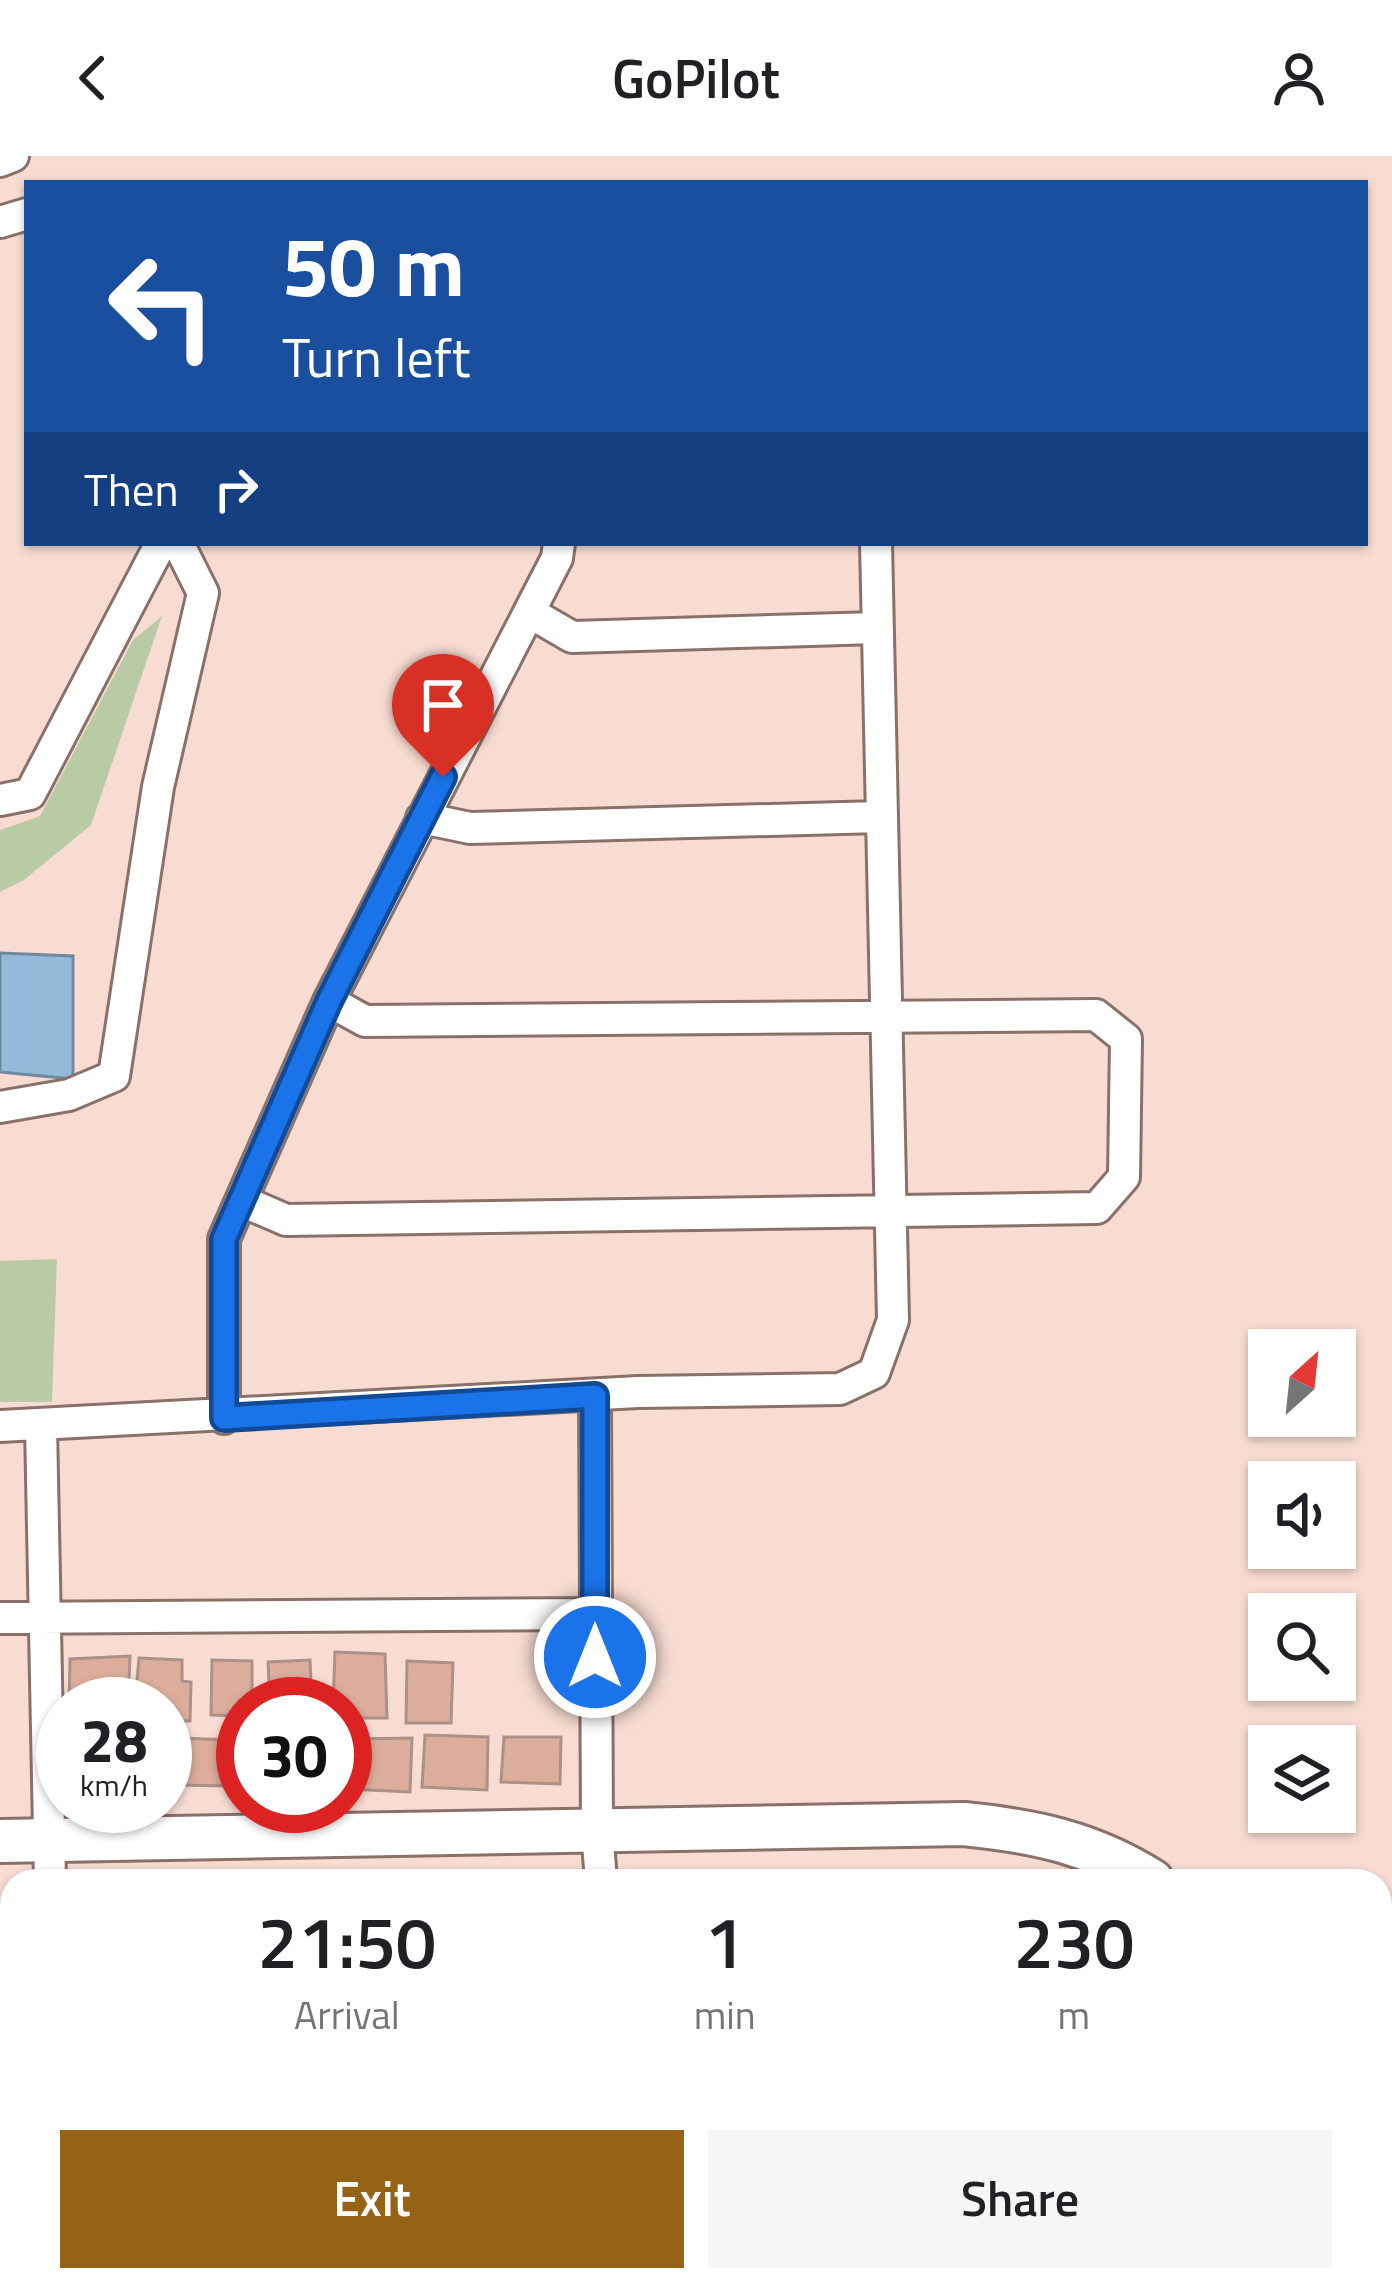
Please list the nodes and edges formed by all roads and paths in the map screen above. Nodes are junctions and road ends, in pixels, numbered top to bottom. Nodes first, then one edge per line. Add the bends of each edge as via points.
1 (13, 156) edge
2 (0, 161) edge
3 (159, 546) edge
4 (180, 546) edge
5 (559, 546) edge
6 (876, 546) edge
7 (529, 612) junction
8 (876, 628) junction
9 (0, 800) edge
10 (879, 817) junction
11 (422, 818) junction
12 (329, 1001) junction
13 (885, 1018) junction
14 (0, 1107) edge
15 (242, 1201) junction
16 (889, 1213) junction
17 (595, 1396) junction
18 (224, 1418) junction
19 (0, 1426) edge
20 (40, 1426) junction
21 (595, 1614) junction
22 (45, 1617) junction
23 (0, 1618) edge
24 (597, 1830) junction
25 (0, 1841) edge
26 (50, 1860) edge
27 (601, 1869) edge
28 (1133, 1869) edge

1 - 2 street
3 - 9 street via 30,794
4 - 14 street via 203,593 158,788 114,1076 69,1095
5 - 7 street
6 - 8 street
7 - 8 street via 572,637
7 - 11 street
8 - 10 street
10 - 11 street via 470,828
10 - 13 street
11 - 12 street
12 - 13 street via 365,1021
12 - 15 street
13 - 16 street
13 - 16 street via 1096,1015 1126,1039 1124,1177 1097,1208
15 - 16 street via 286,1220
15 - 18 street via 224,1239
16 - 17 street via 893,1320 874,1373 840,1389
17 - 18 street
17 - 21 street
18 - 20 street
19 - 20 street
20 - 22 street
21 - 22 street
21 - 24 street
22 - 23 street
22 - 26 street
24 - 26 street
24 - 27 street
24 - 28 street via 964,1824 1042,1831
25 - 26 street

